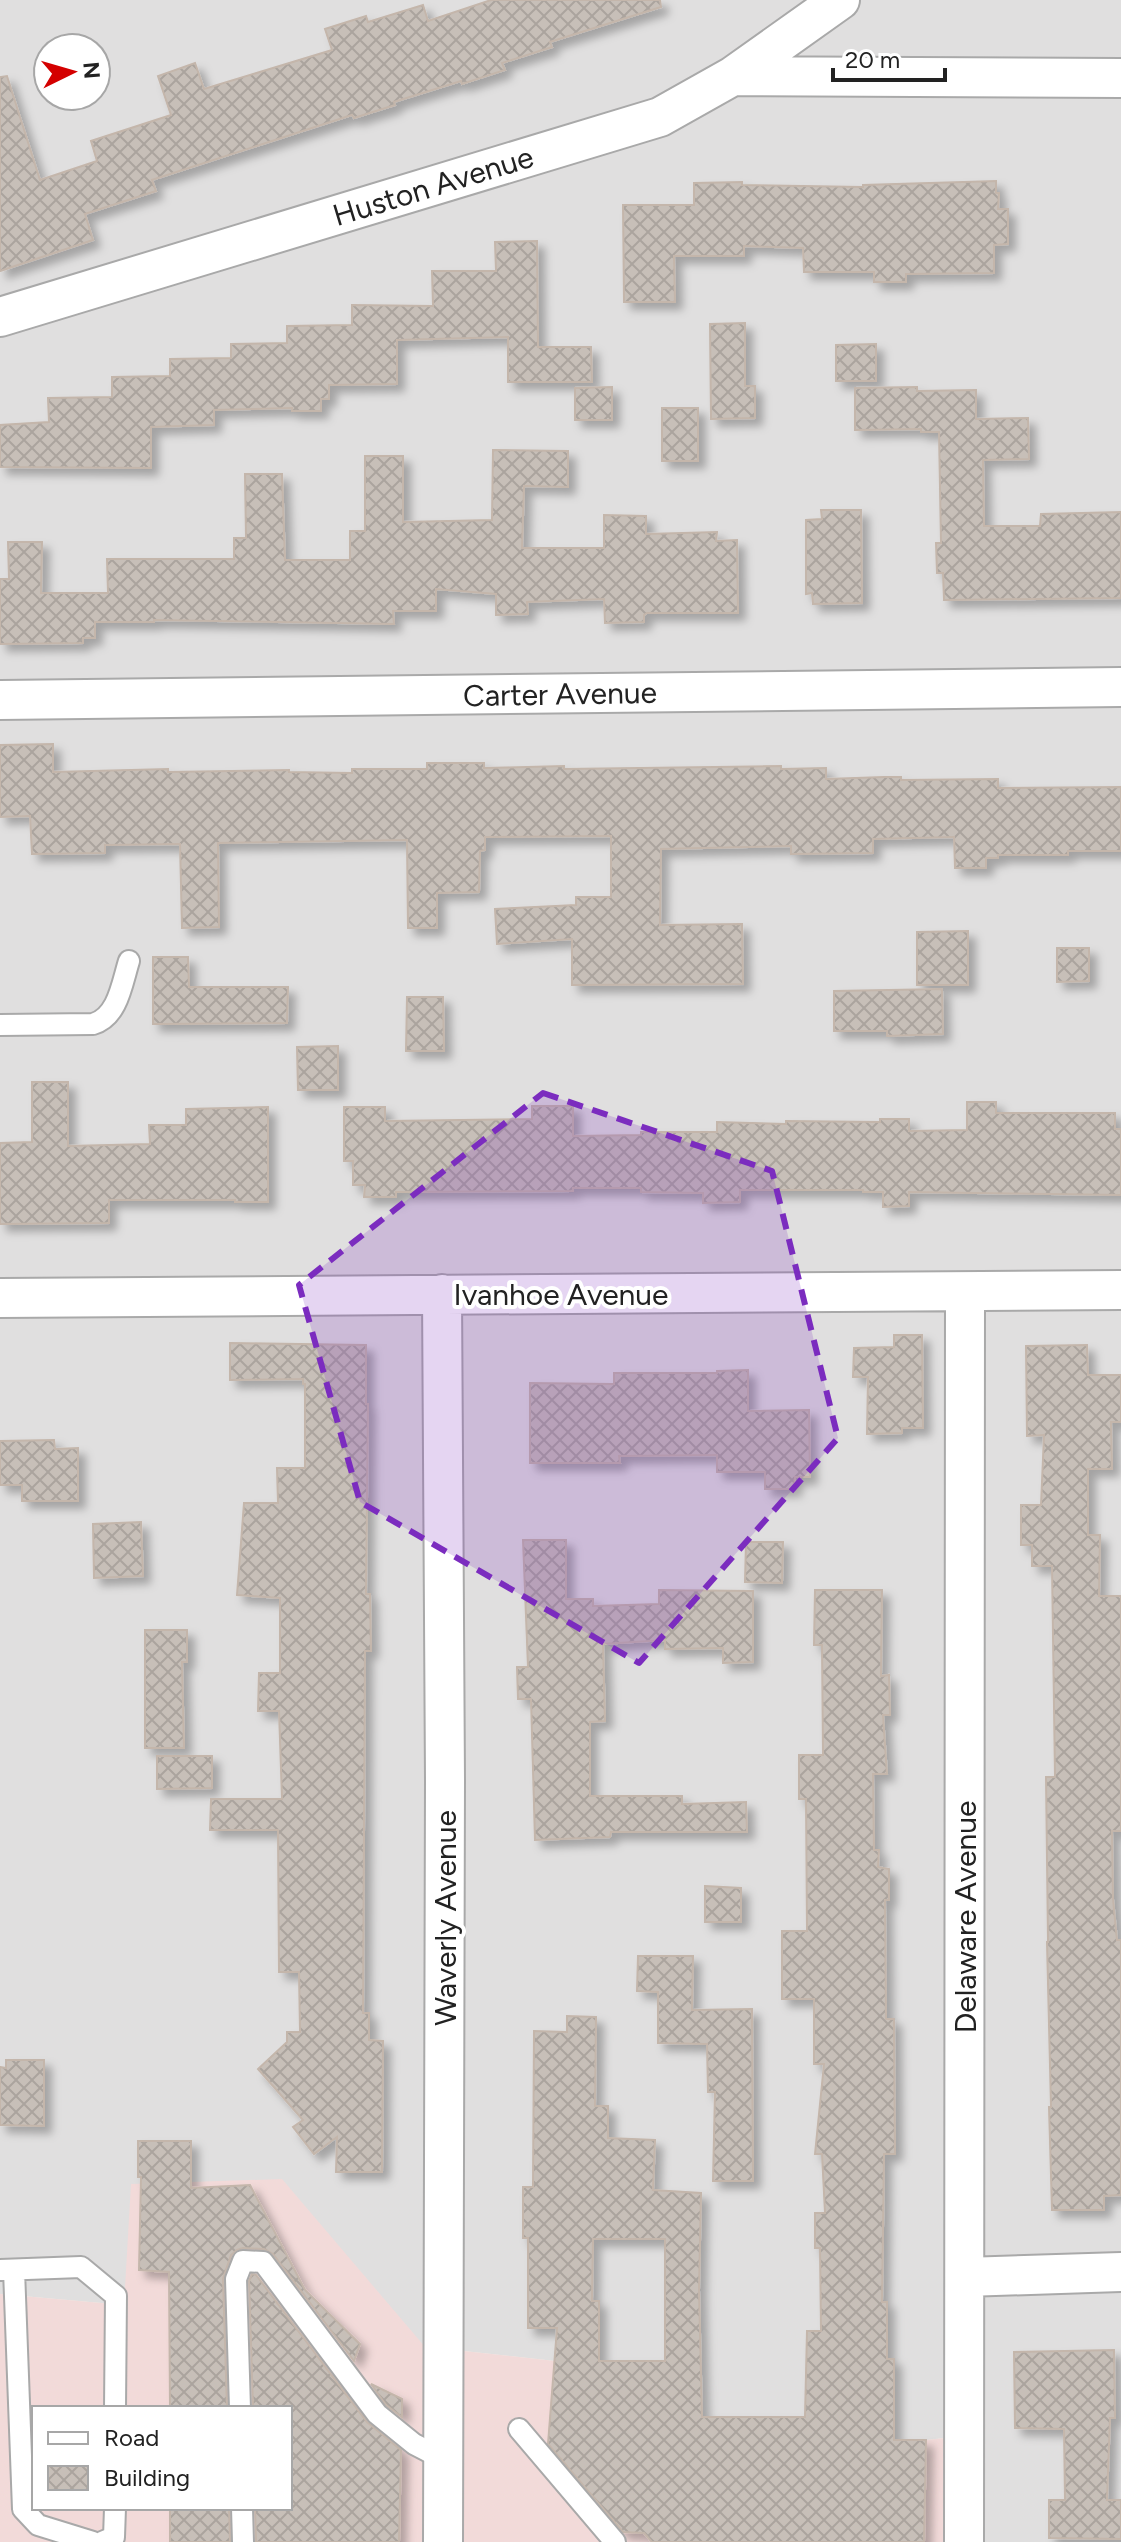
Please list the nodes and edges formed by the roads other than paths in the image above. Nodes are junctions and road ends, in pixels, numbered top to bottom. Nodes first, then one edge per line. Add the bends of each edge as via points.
1 (840, 0) edge
2 (733, 76) junction
3 (1121, 78) edge
4 (0, 317) edge
5 (1121, 687) edge
6 (0, 700) edge
7 (129, 961) dead end
8 (0, 1025) edge
9 (1121, 1290) edge
10 (965, 1293) junction
11 (442, 1294) junction
12 (0, 1298) edge
13 (7, 2270) edge
14 (1121, 2272) edge
15 (965, 2277) junction
16 (115, 2406) edge
17 (240, 2406) edge
18 (519, 2429) dead end
19 (443, 2459) junction
20 (115, 2510) edge
21 (242, 2510) edge
22 (93, 2542) edge
23 (102, 2542) edge
24 (243, 2542) edge
25 (443, 2542) edge
26 (615, 2542) edge
27 (964, 2542) edge

1 - 2 street, Huston Avenue
2 - 3 street
2 - 4 street, Huston Avenue via 660,117
5 - 6 street, Carter Avenue
7 - 8 lane via 118,997 102,1021
9 - 10 street, Ivanhoe Avenue
10 - 11 street, Ivanhoe Avenue
10 - 15 street, Delaware Avenue
11 - 12 street, Ivanhoe Avenue
11 - 19 street, Waverly Avenue
13 - 16 lane via 81,2267 116,2296
13 - 22 lane via 23,2509 38,2525
14 - 15 street
15 - 27 street, Delaware Avenue
17 - 19 lane via 236,2279 243,2261 263,2262 377,2414
18 - 26 lane
19 - 25 street, Waverly Avenue
20 - 23 lane via 114,2537
21 - 24 lane

